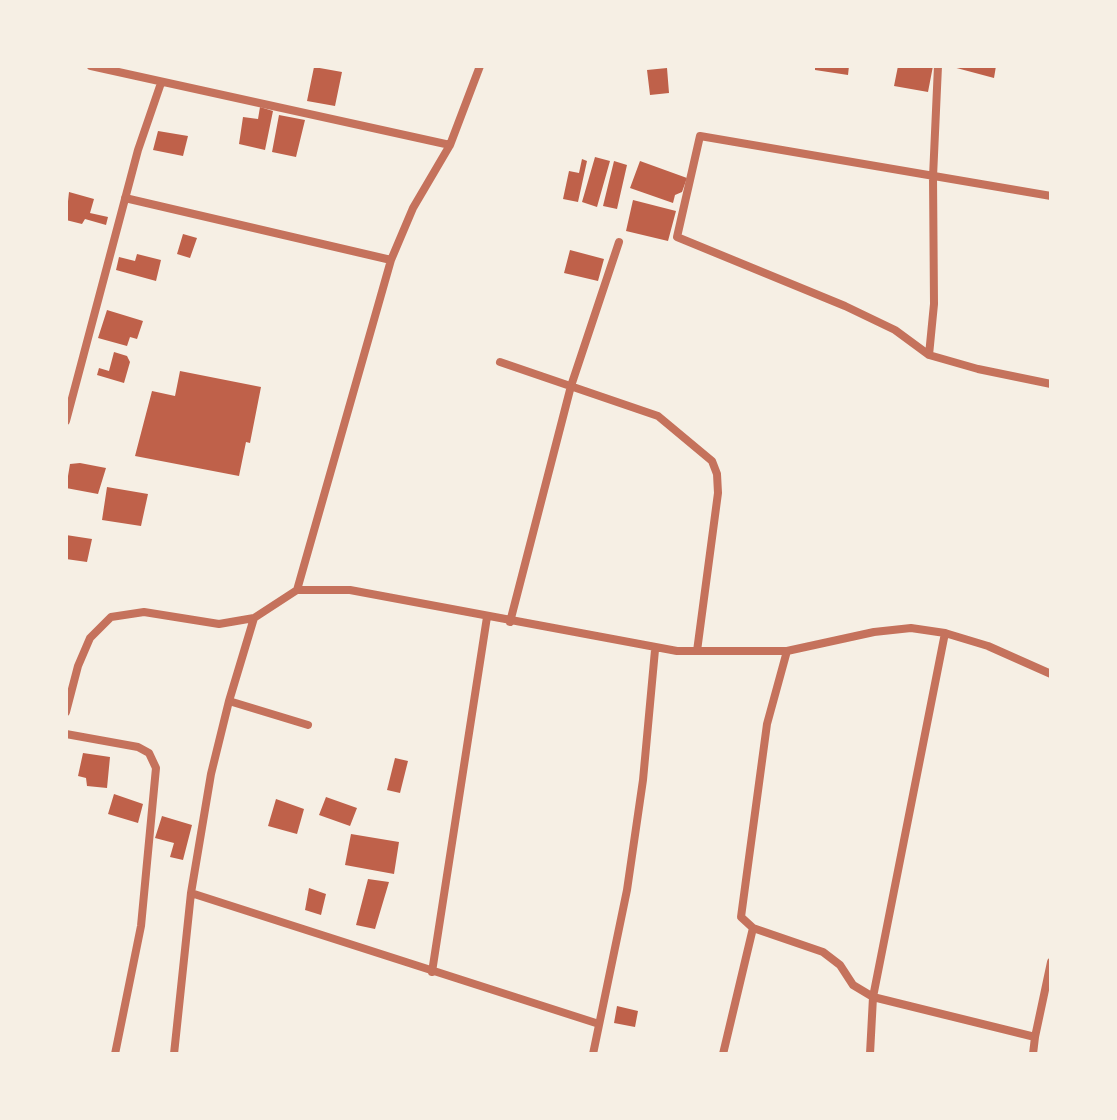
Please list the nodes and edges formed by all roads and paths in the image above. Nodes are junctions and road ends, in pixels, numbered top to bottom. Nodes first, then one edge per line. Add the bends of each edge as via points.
1 (91, 66) edge
2 (480, 66) edge
3 (938, 66) edge
4 (161, 83) junction
5 (450, 145) junction
6 (933, 177) junction
7 (1051, 196) edge
8 (125, 198) junction
9 (619, 242) dead end
10 (391, 260) junction
11 (929, 355) junction
12 (500, 362) dead end
13 (1051, 384) edge
14 (571, 386) junction
15 (66, 421) edge
16 (297, 590) junction
17 (487, 617) junction
18 (254, 618) junction
19 (510, 622) junction
20 (945, 633) junction
21 (655, 650) junction
22 (697, 651) junction
23 (787, 651) junction
24 (66, 664) edge
25 (78, 666) junction
26 (1051, 674) edge
27 (229, 701) junction
28 (66, 712) edge
29 (308, 725) dead end
30 (66, 734) edge
31 (191, 893) junction
32 (753, 928) junction
33 (1051, 962) edge
34 (432, 972) junction
35 (873, 997) junction
36 (599, 1024) junction
37 (1035, 1037) junction
38 (115, 1054) edge
39 (174, 1054) edge
40 (593, 1054) edge
41 (723, 1054) edge
42 (870, 1054) edge
43 (1033, 1054) edge

1 - 4 street
2 - 5 street
3 - 6 street
4 - 5 street
4 - 8 street
5 - 10 street via 413,208
6 - 7 street
6 - 11 street
6 - 11 street via 700,136 677,237 845,306 895,330
8 - 10 street
8 - 15 street
9 - 14 street
10 - 16 street
11 - 13 street
12 - 14 street
14 - 19 street
14 - 22 street via 658,416 712,461 718,493
16 - 17 street via 350,590
16 - 18 street
17 - 19 street
17 - 34 street
18 - 25 street via 219,624 144,612 111,617 90,638
18 - 27 street
19 - 21 street
20 - 23 street via 911,628 874,632
20 - 26 street
20 - 35 street
21 - 22 street
21 - 36 street via 629,874
22 - 23 street
23 - 32 street via 767,724 741,900 741,917
24 - 25 street
25 - 28 street
27 - 29 street
27 - 31 street
30 - 38 street via 138,747 149,753 156,768 141,926
31 - 34 street
31 - 39 street
32 - 35 street via 823,952 853,985
32 - 41 street
33 - 37 street
34 - 36 street
35 - 37 street
35 - 42 street
36 - 40 street
37 - 43 street

